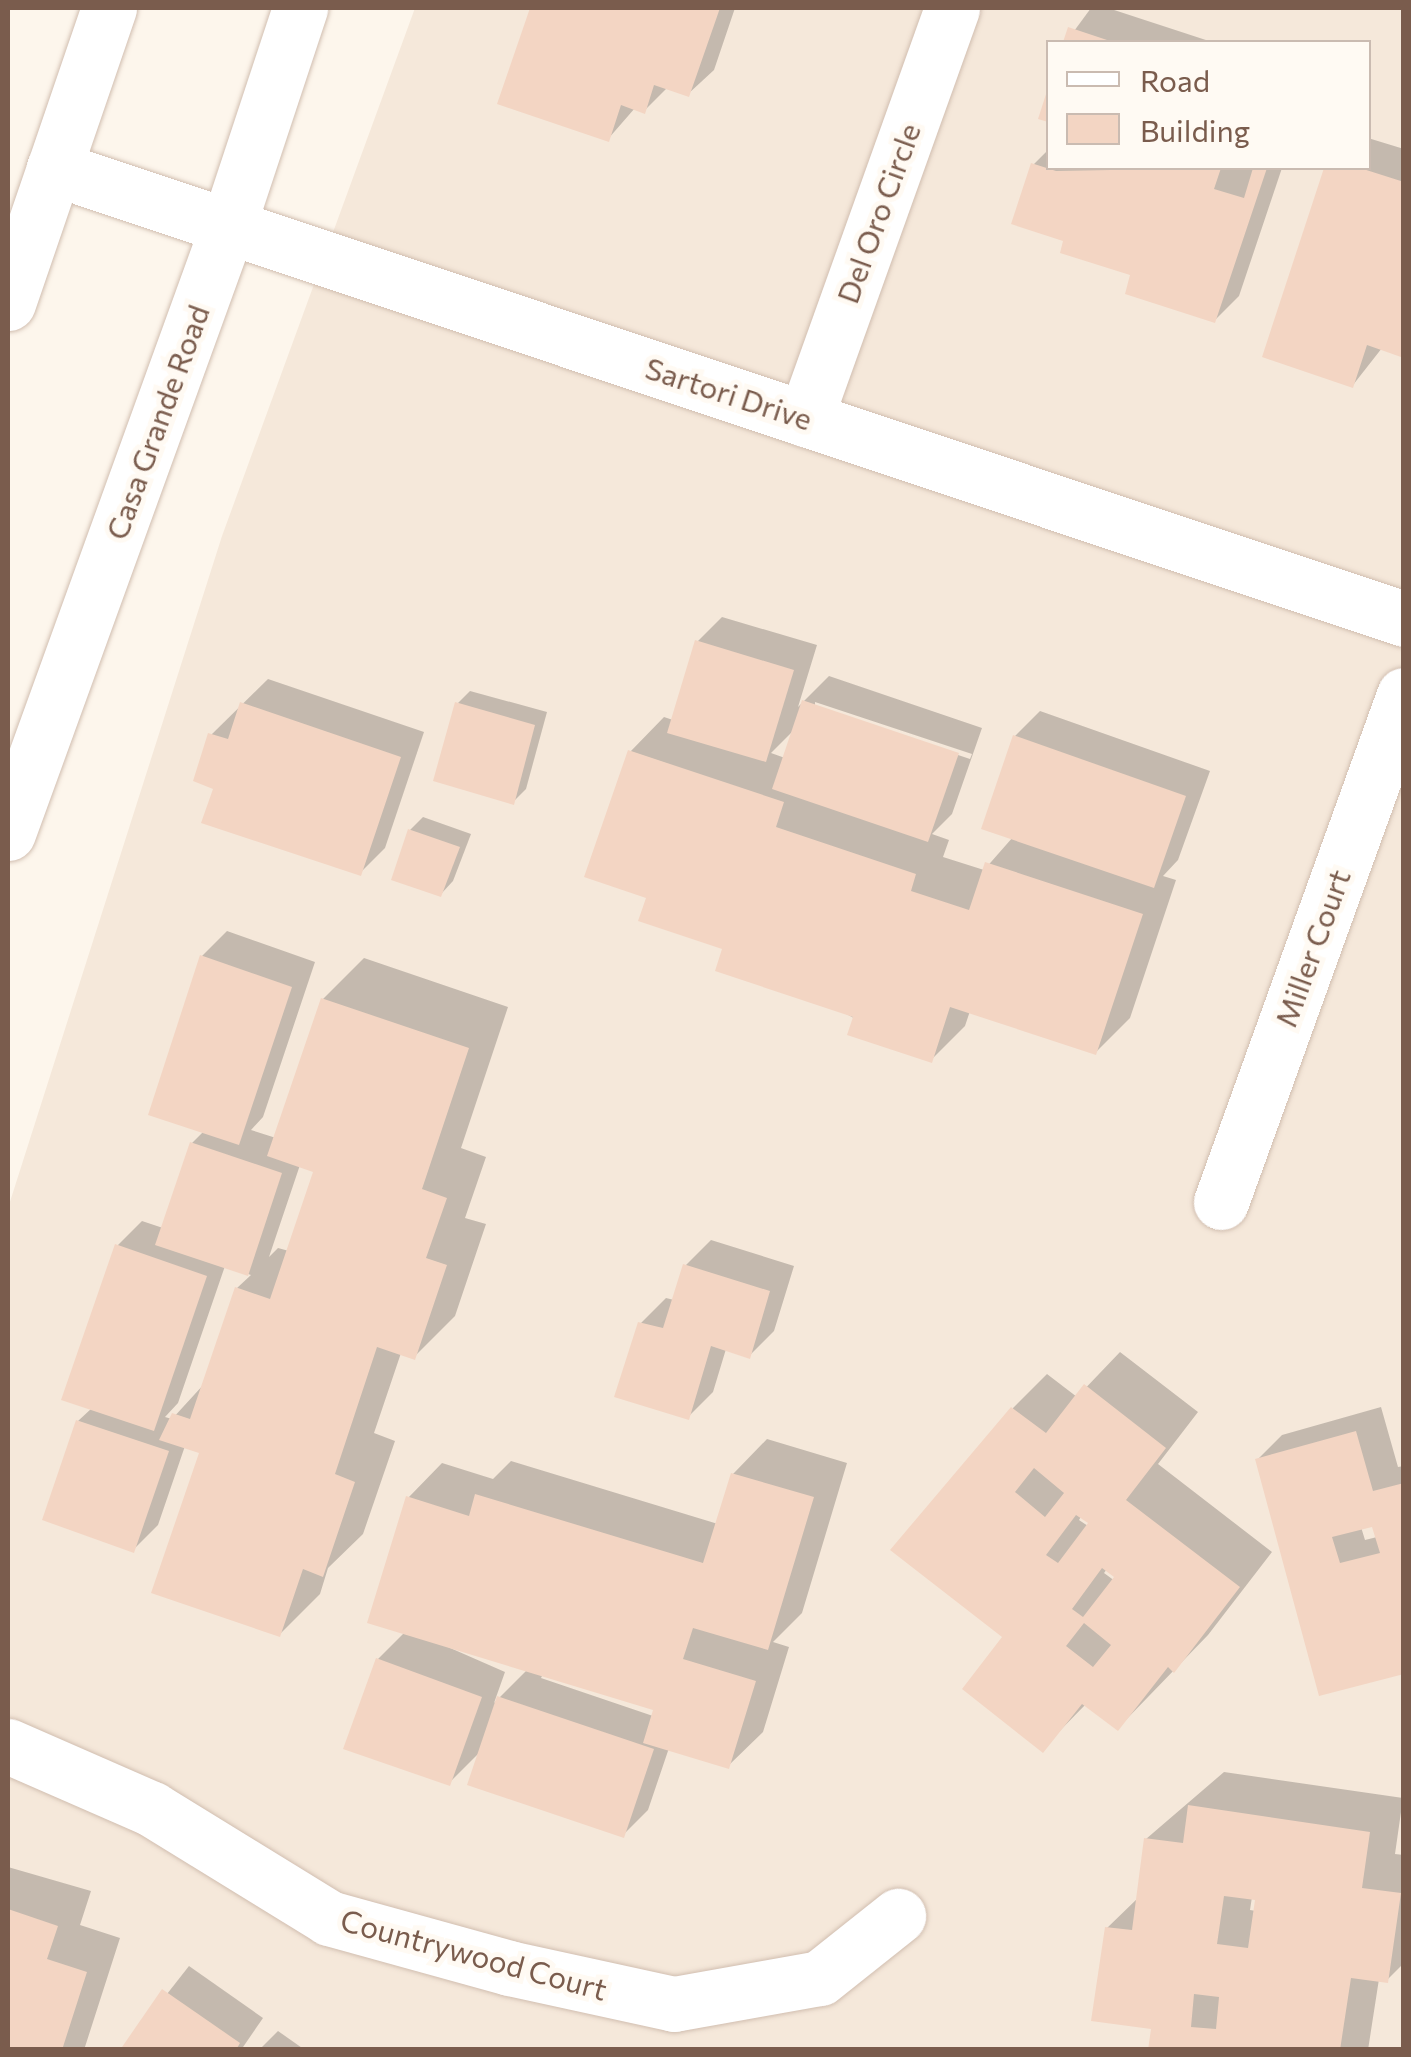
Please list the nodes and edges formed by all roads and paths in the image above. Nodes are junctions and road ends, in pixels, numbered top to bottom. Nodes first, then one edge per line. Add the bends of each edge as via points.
1 (109, 8) edge
2 (300, 8) edge
3 (952, 8) edge
4 (54, 168) junction
5 (228, 226) junction
6 (8, 303) edge
7 (805, 419) junction
8 (1404, 619) edge
9 (1404, 695) edge
10 (8, 834) edge
11 (1221, 1202) dead end
12 (8, 1746) edge
13 (898, 1916) dead end

1 - 4 street
2 - 5 street, Casa Grande Road
3 - 7 street, Del Oro Circle
4 - 5 street, Sartori Drive
4 - 6 street
5 - 7 street, Sartori Drive
5 - 10 street, Casa Grande Road
7 - 8 street, Sartori Drive
9 - 11 street, Miller Court
12 - 13 street, Countrywood Court via 152,1808 330,1918 509,1968 674,2004 820,1978

